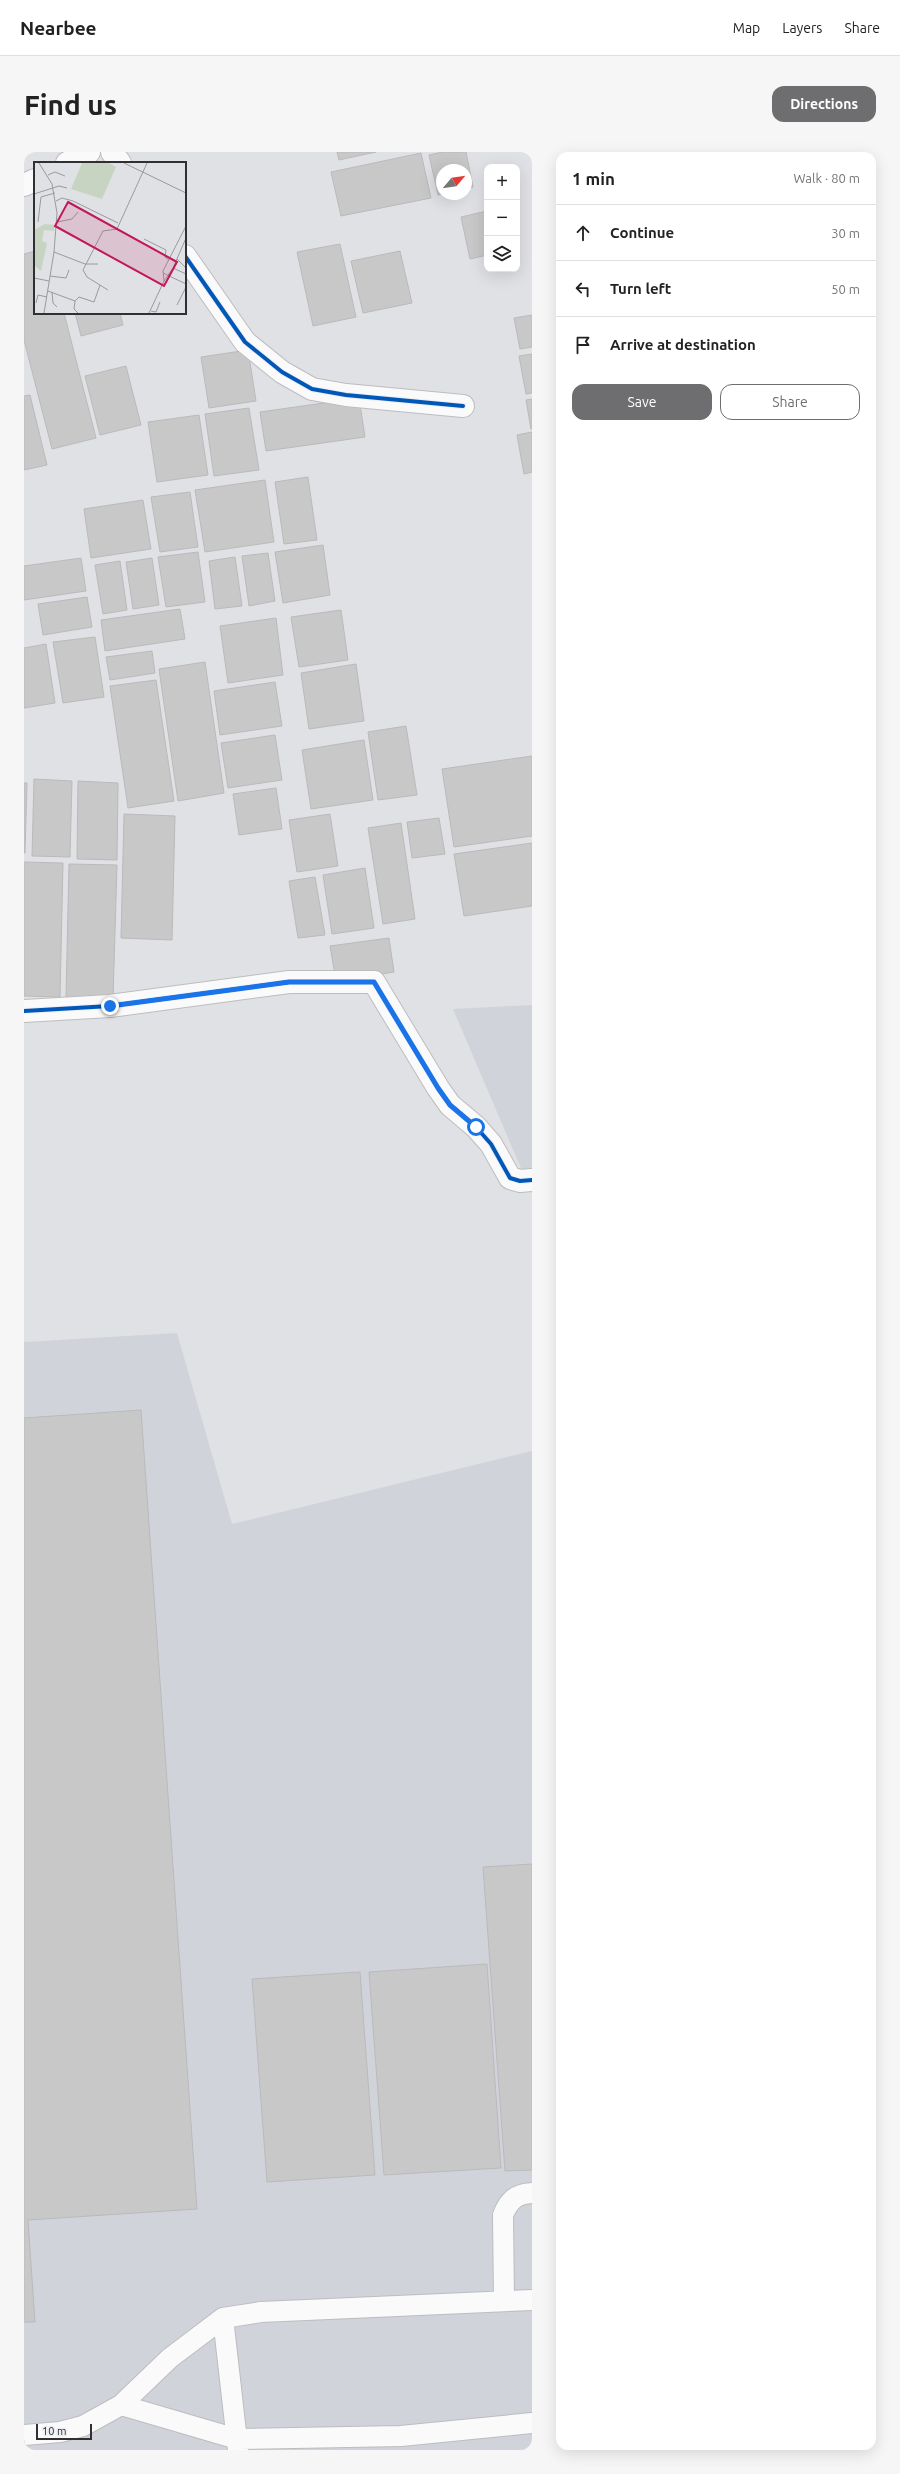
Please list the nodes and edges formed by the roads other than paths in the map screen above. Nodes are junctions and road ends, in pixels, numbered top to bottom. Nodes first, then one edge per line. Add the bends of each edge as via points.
1 (89, 152) edge
2 (112, 152) edge
3 (69, 162) edge
4 (119, 162) edge
5 (34, 180) edge
6 (24, 185) edge
7 (186, 257) edge
8 (463, 406) dead end
9 (24, 1011) edge
10 (532, 1180) edge
11 (532, 2193) edge
12 (532, 2300) edge
13 (504, 2301) junction
14 (223, 2318) junction
15 (121, 2405) junction
16 (532, 2423) edge
17 (24, 2435) edge
18 (401, 2443) edge
19 (238, 2444) edge

1 - 3 street
2 - 4 street
5 - 6 street
7 - 8 street via 245,342 282,372 312,389 346,395
9 - 10 street via 110,1006 289,982 374,982 397,1024 450,1105 491,1144 510,1178 520,1182
11 - 13 lane via 521,2194 508,2202 503,2215
12 - 13 lane
13 - 14 lane via 261,2312
14 - 15 lane via 170,2358
14 - 19 lane
15 - 17 lane via 83,2426 60,2432
15 - 19 lane
16 - 18 lane
18 - 19 lane

